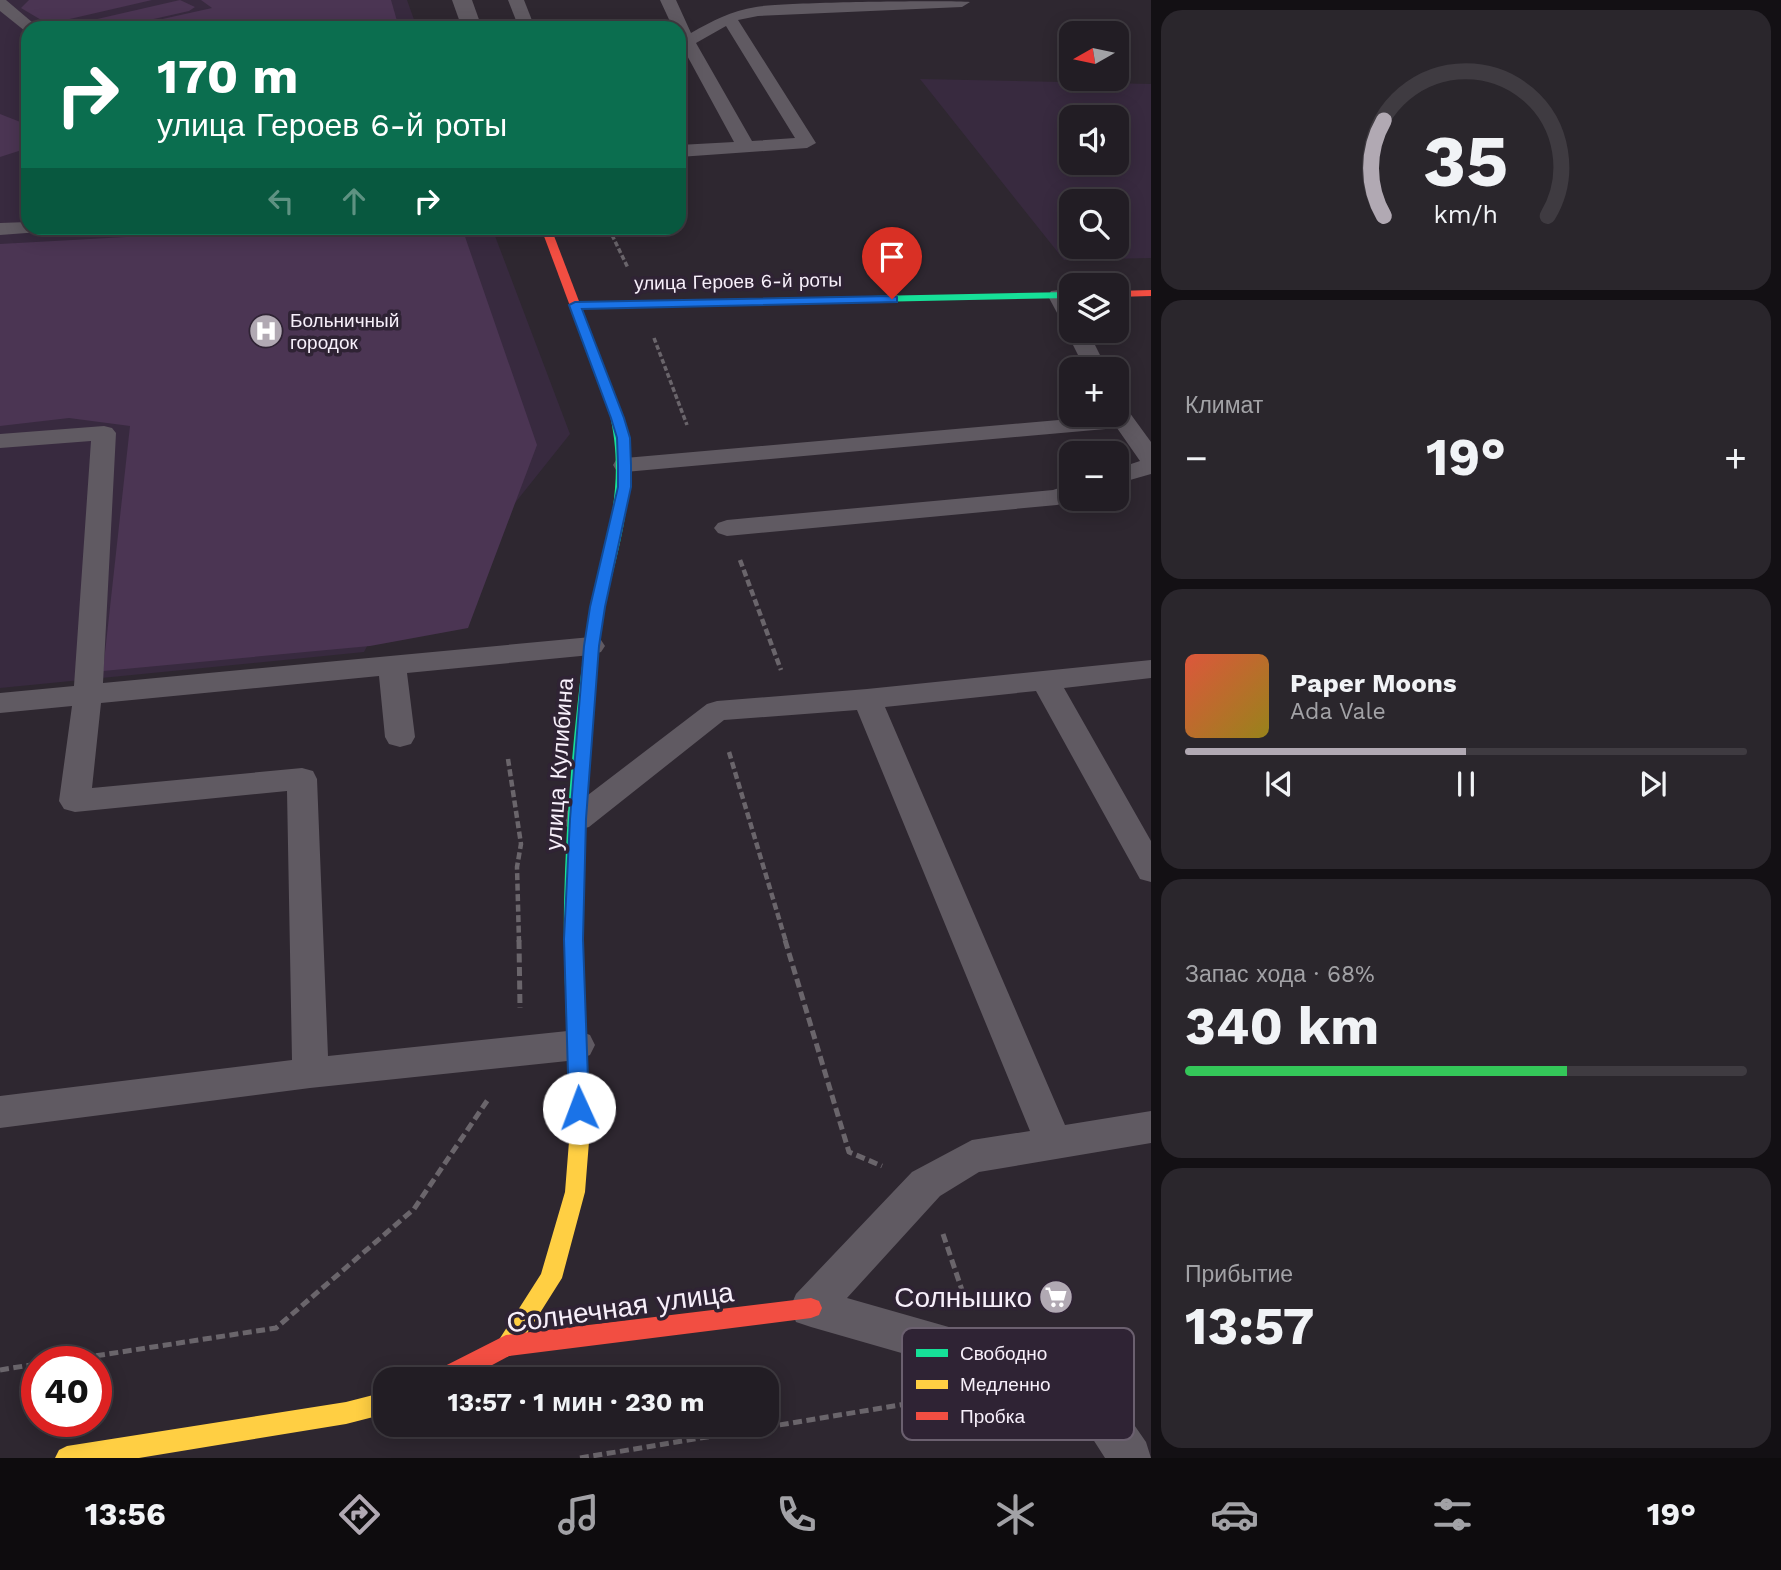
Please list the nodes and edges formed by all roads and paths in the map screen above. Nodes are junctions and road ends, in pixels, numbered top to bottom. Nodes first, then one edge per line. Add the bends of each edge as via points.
1 (462, 0) edge
2 (516, 0) edge
3 (668, 0) edge
4 (962, 2) dead end
5 (0, 3) edge
6 (729, 18) junction
7 (22, 21) edge
8 (470, 21) edge
9 (524, 21) edge
10 (675, 21) edge
11 (686, 41) edge
12 (686, 48) edge
13 (746, 147) junction
14 (686, 151) edge
15 (21, 222) edge
16 (0, 227) edge
17 (21, 228) edge
18 (549, 235) edge
19 (1151, 293) edge
20 (1129, 294) edge
21 (1059, 295) edge
22 (575, 305) junction
23 (1059, 421) edge
24 (1128, 427) edge
25 (0, 441) edge
26 (1151, 459) edge
27 (625, 465) junction
28 (1151, 466) edge
29 (1129, 473) edge
30 (1059, 496) edge
31 (727, 528) dead end
32 (591, 646) junction
33 (393, 666) junction
34 (1151, 669) edge
35 (1045, 680) junction
36 (89, 693) junction
37 (867, 699) junction
38 (0, 703) edge
39 (717, 711) junction
40 (400, 737) dead end
41 (508, 759) dead end
42 (578, 819) junction
43 (1151, 870) edge
44 (577, 1045) junction
45 (520, 1051) junction
46 (310, 1073) junction
47 (0, 1112) edge
48 (1151, 1128) edge
49 (1054, 1143) junction
50 (926, 1184) junction
51 (811, 1308) junction
52 (975, 1328) edge
53 (902, 1333) edge
54 (506, 1346) junction
55 (112, 1353) edge
56 (21, 1367) edge
57 (466, 1367) edge
58 (0, 1370) edge
59 (902, 1405) edge
60 (373, 1406) edge
61 (1118, 1440) edge
62 (67, 1458) edge
63 (580, 1458) edge
64 (1130, 1458) edge

1 - 8 street
2 - 9 lane
3 - 10 lane
4 - 6 lane via 789,8
5 - 7 lane
6 - 11 lane
6 - 13 lane via 807,143
12 - 13 lane
13 - 14 lane
15 - 16 lane
16 - 17 lane
18 - 22 street, улица Кулибина
19 - 20 street
21 - 22 street, улица Героев 6-й роты
22 - 27 street, улица Кулибина via 617,418
23 - 27 lane
24 - 26 lane
25 - 36 lane via 104,433
27 - 32 street, улица Кулибина
28 - 29 lane
30 - 31 lane
32 - 33 lane
32 - 42 street, улица Кулибина
33 - 36 lane
33 - 40 lane
34 - 35 lane
35 - 37 lane
35 - 43 lane
36 - 38 lane
36 - 46 lane via 75,801 302,779
37 - 39 lane
37 - 49 lane
39 - 42 lane
39 - 50 path via 849,1152
41 - 45 path via 521,844 517,867
42 - 44 street, улица Кулибина via 573,939
44 - 45 lane
44 - 54 street, улица Кулибина via 580,1129 575,1192 551,1278
45 - 46 lane
45 - 55 path via 414,1209 276,1328
46 - 47 lane
48 - 49 lane
49 - 50 lane via 972,1157
50 - 51 lane
50 - 52 path
51 - 53 lane
51 - 54 street, Солнечная улица
54 - 57 street, Солнечная улица
56 - 58 path
59 - 63 path
60 - 62 street
61 - 64 lane

